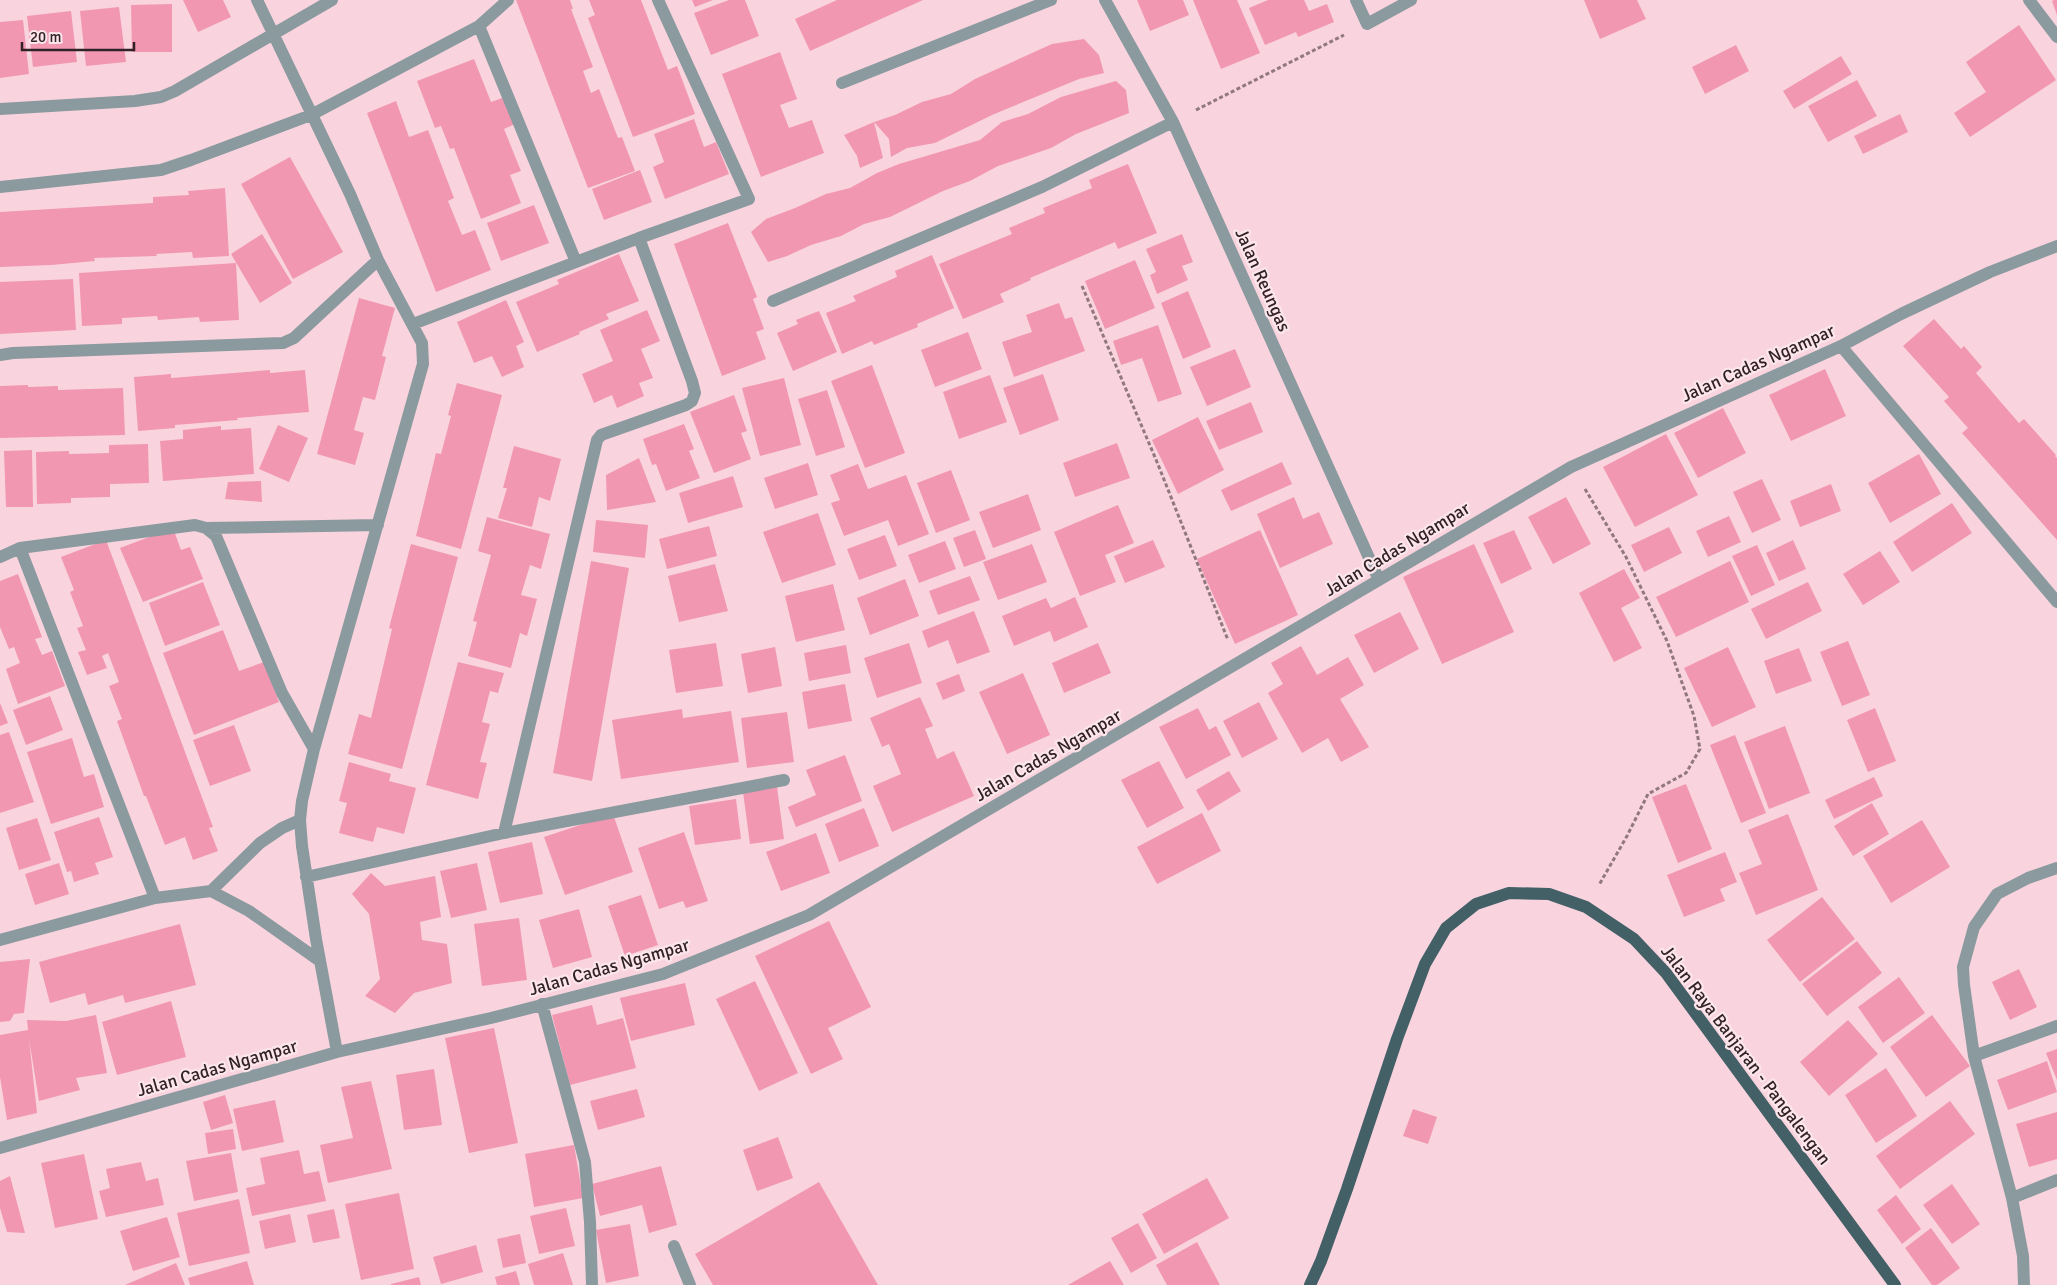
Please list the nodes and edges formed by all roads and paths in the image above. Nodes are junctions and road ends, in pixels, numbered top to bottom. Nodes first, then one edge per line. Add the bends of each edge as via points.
1 (257, 0) edge
2 (332, 0) edge
3 (508, 0) edge
4 (658, 0) edge
5 (1052, 0) edge
6 (1105, 0) edge
7 (1356, 0) edge
8 (1411, 0) edge
9 (2029, 0) edge
10 (1367, 24) junction
11 (479, 26) junction
12 (274, 34) junction
13 (2057, 37) edge
14 (842, 83) dead end
15 (0, 109) edge
16 (311, 115) junction
17 (1173, 122) junction
18 (0, 187) edge
19 (639, 238) junction
20 (2057, 246) edge
21 (378, 260) junction
22 (576, 262) junction
23 (1082, 286) dead end
24 (773, 301) dead end
25 (413, 324) junction
26 (1841, 346) junction
27 (0, 355) edge
28 (1571, 467) junction
29 (378, 525) junction
30 (206, 528) junction
31 (20, 548) junction
32 (0, 557) edge
33 (1379, 580) junction
34 (2057, 602) edge
35 (1238, 664) junction
36 (314, 749) junction
37 (784, 780) dead end
38 (300, 820) junction
39 (504, 833) junction
40 (2057, 868) edge
41 (306, 877) junction
42 (211, 891) junction
43 (155, 898) junction
44 (1586, 906) junction
45 (0, 940) edge
46 (320, 961) junction
47 (542, 1004) junction
48 (2057, 1026) edge
49 (337, 1052) junction
50 (1974, 1056) junction
51 (0, 1148) edge
52 (2057, 1180) edge
53 (2012, 1198) junction
54 (674, 1246) dead end
55 (592, 1285) edge
56 (690, 1285) edge
57 (1310, 1285) edge
58 (1895, 1285) edge
59 (2024, 1285) edge

1 - 12 street
2 - 12 street
3 - 11 street
4 - 19 street via 749,199
5 - 14 street
6 - 17 street, Jalan Reungas
7 - 10 street
8 - 10 street
9 - 13 street
10 - 17 path
11 - 16 street
11 - 22 street
12 - 15 street via 161,97
12 - 16 street
16 - 18 street via 161,170
16 - 21 street
17 - 24 street via 1042,187
17 - 33 street, Jalan Reungas
19 - 22 street
19 - 39 street via 695,393 692,401 686,404 601,435 598,440
20 - 26 street, Jalan Cadas Ngampar via 1990,272
21 - 25 street
21 - 27 street via 294,338 283,343
22 - 25 street
23 - 35 path
25 - 29 street via 422,343 423,364
26 - 28 street, Jalan Cadas Ngampar
26 - 34 street
28 - 33 street, Jalan Cadas Ngampar
28 - 44 path via 1626,557 1667,641 1694,716 1700,748 1686,773 1648,794
29 - 30 street
29 - 36 street
30 - 31 street via 195,525
30 - 36 street via 216,536 282,693
31 - 32 street
31 - 43 street
33 - 35 street, Jalan Cadas Ngampar
35 - 47 street, Jalan Cadas Ngampar via 809,915 662,974
36 - 38 street
37 - 39 street
38 - 41 street
38 - 42 street via 260,843
39 - 41 street
40 - 50 street via 1997,894 1974,927 1963,967
41 - 46 street
42 - 43 street
42 - 46 street via 249,911
43 - 45 street
44 - 57 main road, Jalan Raya Banjaran - Pangalengan via 1549,894 1509,893 1476,904 1446,928 1425,964 1348,1189
44 - 58 main road, Jalan Raya Banjaran - Pangalengan via 1634,939 1666,973
46 - 49 street
47 - 49 street, Jalan Cadas Ngampar
47 - 55 street via 585,1162
48 - 50 street
49 - 51 street, Jalan Cadas Ngampar
50 - 53 street
52 - 53 street
53 - 59 street via 2023,1256
54 - 56 street

